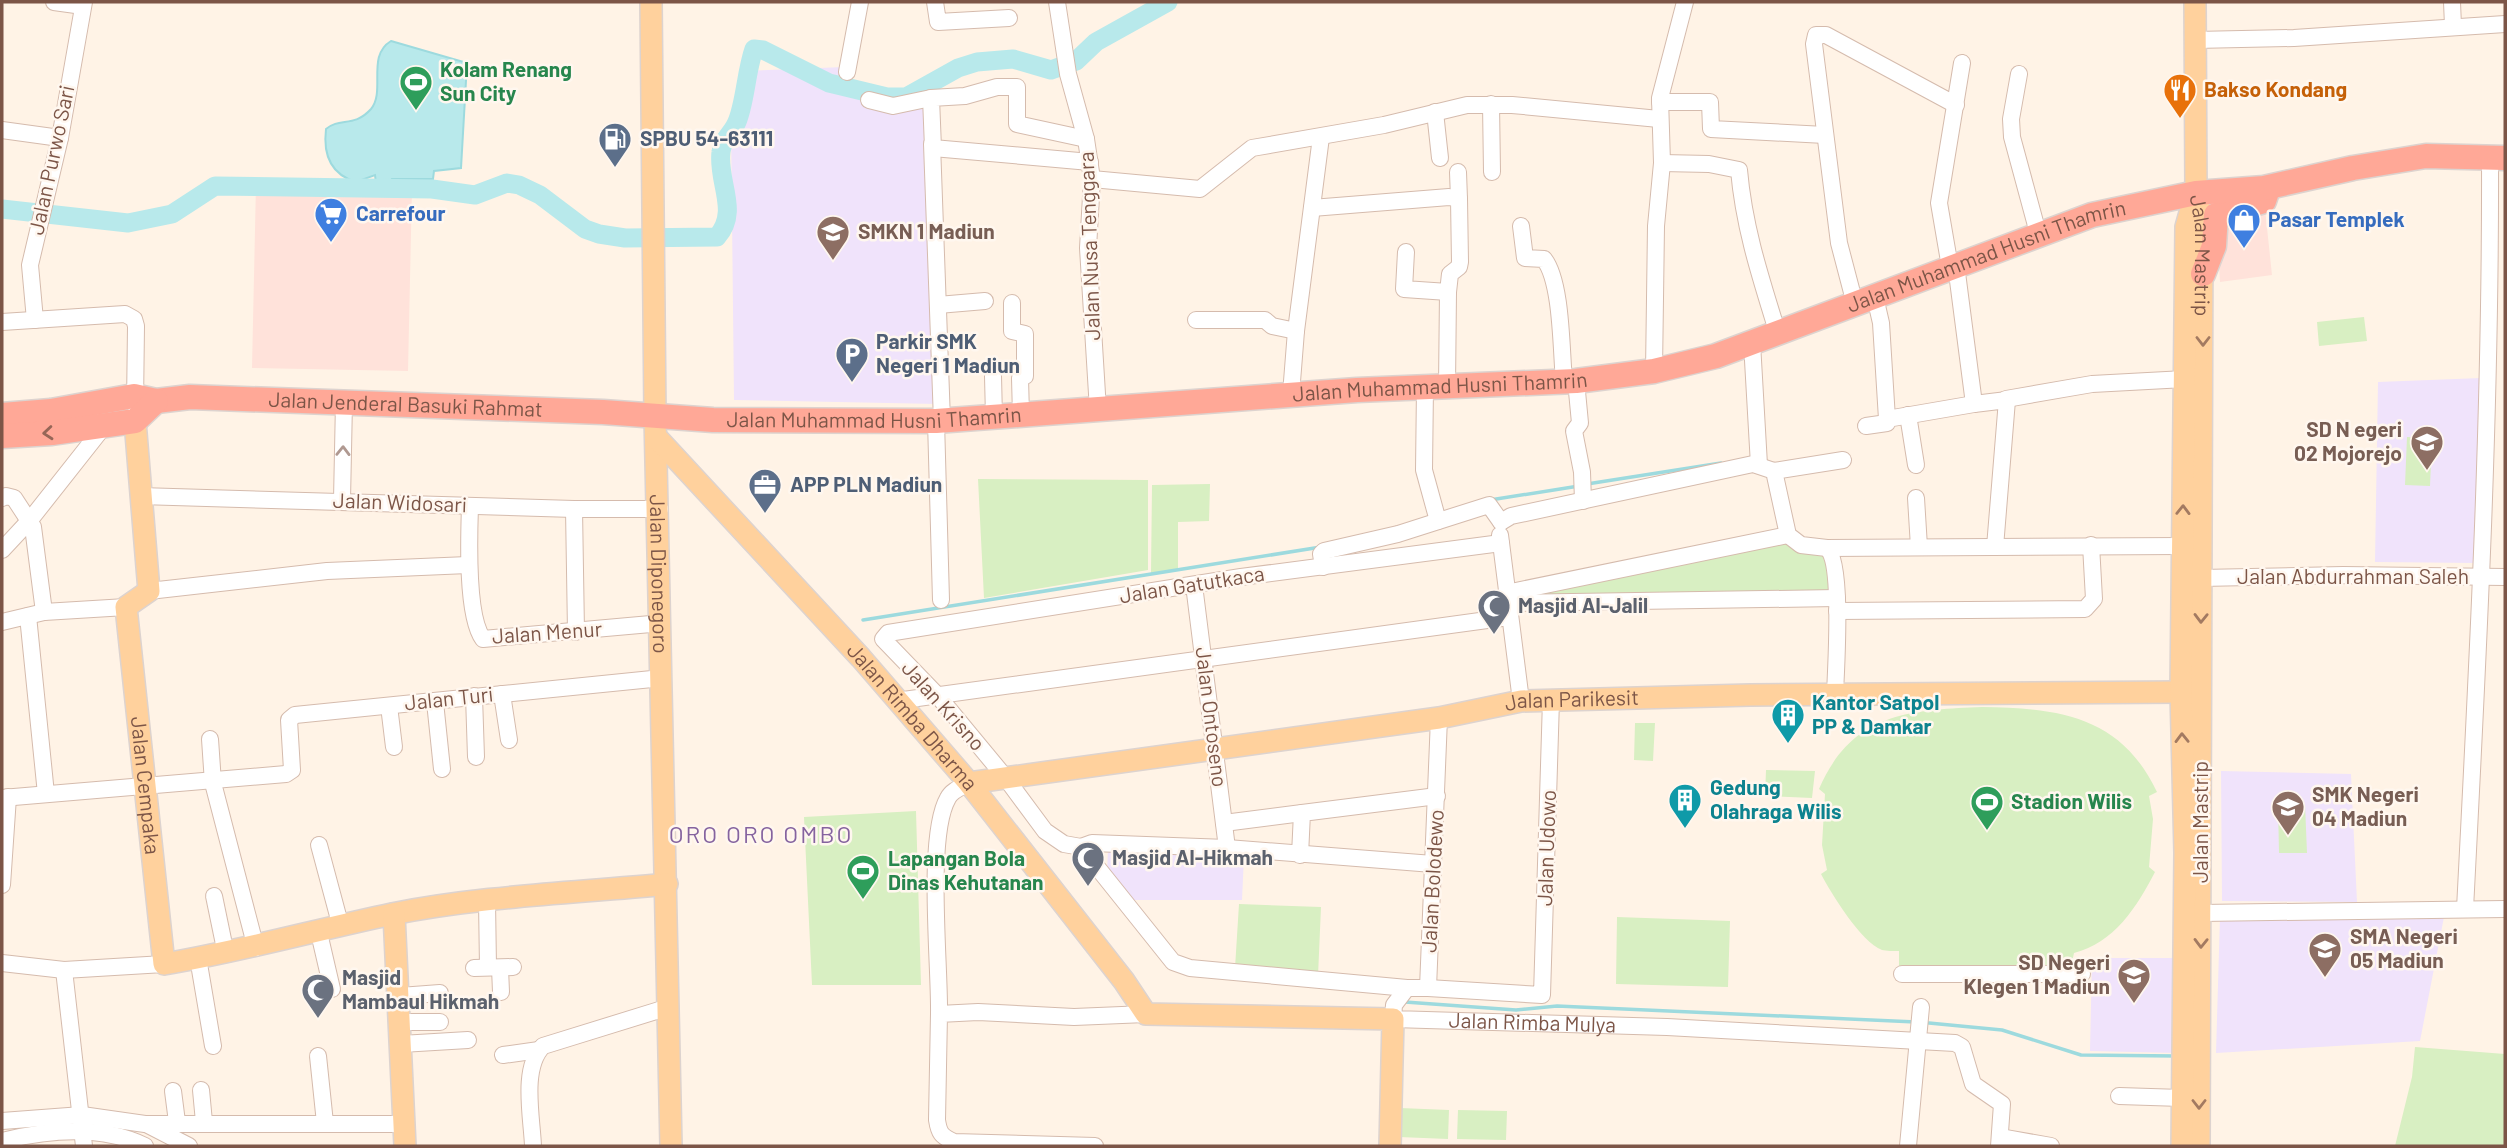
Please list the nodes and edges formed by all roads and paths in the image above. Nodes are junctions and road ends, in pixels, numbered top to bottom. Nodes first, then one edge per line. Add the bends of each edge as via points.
1 (54, 2) edge
2 (651, 2) edge
3 (860, 2) edge
4 (935, 2) edge
5 (1057, 2) edge
6 (2195, 2) edge
7 (2452, 2) edge
8 (1683, 3) edge
9 (83, 4) edge
10 (1009, 18) dead end
11 (2505, 24) edge
12 (2453, 26) junction
13 (2195, 40) junction
14 (1962, 63) dead end
15 (847, 72) dead end
16 (2019, 74) dead end
17 (931, 98) junction
18 (869, 100) dead end
19 (1491, 104) junction
20 (1956, 105) junction
21 (1659, 110) junction
22 (1436, 112) junction
23 (2, 130) edge
24 (1825, 135) junction
25 (1321, 137) junction
26 (60, 138) junction
27 (1086, 138) junction
28 (932, 144) junction
29 (2498, 157) edge
30 (1440, 158) dead end
31 (1090, 162) junction
32 (1662, 163) junction
33 (1458, 172) dead end
34 (1492, 172) dead end
35 (1093, 179) junction
36 (2268, 187) junction
37 (2196, 193) junction
38 (1459, 199) junction
39 (1312, 208) junction
40 (1521, 226) dead end
41 (2038, 233) junction
42 (1406, 252) dead end
43 (1953, 266) junction
44 (2203, 274) junction
45 (1448, 292) junction
46 (1865, 300) junction
47 (985, 301) dead end
48 (1012, 303) dead end
49 (938, 305) junction
50 (35, 320) junction
51 (1196, 320) dead end
52 (2, 322) edge
53 (1296, 331) junction
54 (1778, 334) junction
55 (2498, 339) edge
56 (1752, 343) junction
57 (1654, 370) junction
58 (993, 376) dead end
59 (2185, 379) junction
60 (1570, 381) junction
61 (1436, 387) junction
62 (1291, 394) junction
63 (145, 398) junction
64 (2006, 399) junction
65 (344, 402) junction
66 (1974, 404) junction
67 (1098, 410) junction
68 (2, 415) edge
69 (1021, 415) junction
70 (1908, 415) junction
71 (994, 417) junction
72 (1887, 419) junction
73 (135, 421) junction
74 (939, 421) junction
75 (2194, 421) junction
76 (105, 425) junction
77 (1866, 426) dead end
78 (656, 427) junction
79 (2, 436) edge
80 (1843, 460) dead end
81 (1916, 465) dead end
82 (1767, 468) junction
83 (140, 495) junction
84 (2, 498) edge
85 (1916, 498) dead end
86 (342, 500) junction
87 (1583, 500) junction
88 (470, 506) junction
89 (574, 509) junction
90 (660, 509) junction
91 (1502, 516) junction
92 (1436, 517) junction
93 (30, 520) junction
94 (1788, 535) junction
95 (1501, 543) junction
96 (2091, 545) junction
97 (2182, 546) junction
98 (1919, 547) junction
99 (1995, 547) junction
100 (1827, 548) junction
101 (2, 550) edge
102 (468, 565) junction
103 (1323, 567) junction
104 (2483, 577) junction
105 (2505, 577) edge
106 (2201, 578) junction
107 (1194, 585) junction
108 (149, 591) junction
109 (942, 600) dead end
110 (1508, 604) junction
111 (1837, 605) junction
112 (126, 607) junction
113 (36, 614) junction
114 (2, 622) edge
115 (662, 624) junction
116 (576, 632) junction
117 (885, 636) joint
118 (1203, 658) junction
119 (662, 678) junction
120 (2181, 692) junction
121 (502, 694) junction
122 (1835, 694) junction
123 (474, 696) junction
124 (938, 696) junction
125 (1551, 700) junction
126 (896, 701) junction
127 (1521, 701) junction
128 (435, 702) junction
129 (389, 706) junction
130 (1439, 718) junction
131 (210, 739) dead end
132 (509, 740) dead end
133 (394, 747) dead end
134 (1215, 749) junction
135 (476, 757) dead end
136 (442, 769) dead end
137 (1005, 777) junction
138 (213, 783) junction
139 (970, 783) junction
140 (147, 787) junction
141 (46, 794) junction
142 (1437, 796) junction
143 (5, 798) edge
144 (1302, 813) junction
145 (1224, 823) junction
146 (318, 845) dead end
147 (1081, 847) junction
148 (1227, 848) junction
149 (1300, 855) junction
150 (1433, 864) junction
151 (667, 884) junction
152 (2, 885) edge
153 (214, 896) dead end
154 (487, 901) junction
155 (2465, 909) junction
156 (2505, 909) edge
157 (2202, 913) junction
158 (394, 914) junction
159 (341, 927) junction
160 (319, 933) junction
161 (256, 948) junction
162 (226, 954) junction
163 (198, 958) junction
164 (2, 963) edge
165 (164, 964) junction
166 (64, 970) junction
167 (1902, 974) dead end
168 (2082, 974) dead end
169 (1407, 988) junction
170 (1428, 988) junction
171 (332, 989) dead end
172 (501, 992) dead end
173 (440, 993) dead end
174 (400, 996) junction
175 (669, 1007) junction
176 (1921, 1008) dead end
177 (939, 1014) junction
178 (1146, 1014) junction
179 (1393, 1019) junction
180 (440, 1022) dead end
181 (401, 1033) junction
182 (1919, 1039) junction
183 (468, 1040) dead end
184 (213, 1046) dead end
185 (539, 1050) junction
186 (503, 1055) dead end
187 (318, 1056) dead end
188 (2191, 1056) junction
189 (201, 1090) dead end
190 (173, 1091) dead end
191 (2119, 1096) dead end
192 (2182, 1098) junction
193 (2, 1121) edge
194 (177, 1122) junction
195 (204, 1122) junction
196 (325, 1123) junction
197 (145, 1124) junction
198 (404, 1124) junction
199 (83, 1131) edge
200 (2, 1141) edge
201 (2000, 1142) edge
202 (145, 1146) edge
203 (189, 1146) edge
204 (405, 1146) edge
205 (533, 1146) edge
206 (671, 1146) edge
207 (1095, 1146) edge
208 (1390, 1146) edge
209 (1908, 1146) edge
210 (2051, 1146) edge
211 (2182, 1146) edge
212 (2199, 1146) edge

1 - 9 street
2 - 78 main road, Jalan Diponegoro
3 - 15 street
4 - 10 street via 938,22
5 - 27 street, Jalan Nusa Tenggara via 1067,66
6 - 13 main road
7 - 12 street
8 - 21 street
9 - 26 street, Jalan Purwo Sari
11 - 12 street
12 - 13 street
13 - 37 main road
14 - 20 street
16 - 41 street via 2012,137
17 - 18 street via 893,106
17 - 27 street via 1017,87 1017,124
17 - 28 street
19 - 21 street
19 - 22 street
19 - 34 street
20 - 24 street via 1820,34 1814,44
20 - 43 street via 1939,203
21 - 24 street via 1710,102 1711,129
21 - 32 street
22 - 25 street
22 - 30 street
23 - 26 street
24 - 46 street via 1839,243
25 - 35 street via 1252,148 1200,189
25 - 39 street
26 - 50 street, Jalan Purwo Sari via 30,265
27 - 31 street, Jalan Nusa Tenggara
28 - 31 street via 933,148 998,156
28 - 49 street
29 - 36 highway, Jalan Muhammad Husni Thamrin via 2426,156
29 - 55 street
31 - 35 street, Jalan Nusa Tenggara
32 - 54 street via 1739,170 1743,215
32 - 57 street via 1656,226
33 - 38 street
35 - 67 street, Jalan Nusa Tenggara via 1088,259
36 - 37 highway, Jalan Muhammad Husni Thamrin
36 - 44 highway via 2264,201 2216,215 2214,246
37 - 41 highway, Jalan Muhammad Husni Thamrin via 2092,215
37 - 44 main road, Jalan Mastrip
37 - 59 main road, Jalan Mastrip via 2186,227
38 - 39 street
38 - 45 street via 1460,262 1450,274
39 - 53 street
40 - 60 street via 1525,258 1544,259 1548,265
41 - 43 highway, Jalan Muhammad Husni Thamrin
42 - 45 street via 1404,289
43 - 46 highway, Jalan Muhammad Husni Thamrin
43 - 66 street
44 -> 75 main road, Jalan Mastrip
45 - 61 street
46 - 54 highway, Jalan Muhammad Husni Thamrin
46 - 72 street via 1881,323
47 - 49 street
48 - 69 street via 1012,331 1025,334
49 - 74 street
50 - 52 street
50 - 63 street via 131,316
51 - 53 street via 1265,320
53 - 62 street
54 - 56 highway, Jalan Muhammad Husni Thamrin
55 - 104 street
56 - 57 highway, Jalan Muhammad Husni Thamrin
56 - 82 street
57 - 60 highway, Jalan Muhammad Husni Thamrin
58 - 71 street
59 - 64 street via 2050,389
59 - 75 main road, Jalan Mastrip
60 - 61 highway, Jalan Muhammad Husni Thamrin
60 - 87 street via 1580,423 1574,431
61 - 62 highway, Jalan Muhammad Husni Thamrin
61 - 92 street via 1424,470
62 - 67 highway, Jalan Muhammad Husni Thamrin
63 - 65 highway, Jalan Jenderal Basuki Rahmat
63 - 68 highway, Jalan Jenderal Basuki Rahmat
63 - 73 highway
64 - 66 street
64 - 99 street
65 - 78 highway, Jalan Jenderal Basuki Rahmat
86 -> 65 street
66 - 70 street
67 - 69 highway, Jalan Muhammad Husni Thamrin
69 - 71 highway, Jalan Muhammad Husni Thamrin
70 - 72 street
70 - 81 street
71 - 74 highway, Jalan Muhammad Husni Thamrin
72 - 77 street via 1887,424
73 - 76 highway
73 - 83 main road
74 - 78 highway, Jalan Muhammad Husni Thamrin
74 - 109 street
97 -> 75 main road, Jalan Mastrip
75 - 106 main road, Jalan Mastrip
76 -> 79 highway
76 - 93 street
78 - 90 main road, Jalan Diponegoro
78 - 126 main road, Jalan Rimba Dharma
80 - 82 street
82 - 87 street
82 - 94 street
83 - 86 street, Jalan Widosari
83 - 108 main road
84 - 93 street via 13,498
85 - 98 street
86 - 88 street, Jalan Widosari
87 - 91 street
88 - 89 street, Jalan Widosari
88 - 102 street, Jalan Menur
89 - 90 street, Jalan Widosari
89 - 116 street
90 - 115 main road, Jalan Diponegoro
91 - 92 street via 1489,505
91 - 95 street
92 - 103 street via 1398,534 1324,551
93 - 101 street
93 - 113 street
94 - 100 street via 1801,545
94 - 110 street
95 - 103 street, Jalan Gatutkaca
95 - 110 street
96 - 97 street
96 - 99 street
96 - 111 street via 2094,599 2085,609
97 - 120 main road, Jalan Mastrip
98 - 99 street
98 - 100 street
100 - 111 street via 1833,557
102 - 108 street via 327,571
102 - 116 street, Jalan Menur via 483,639
103 - 107 street, Jalan Gatutkaca
104 - 105 street, Jalan Abdurrahman Saleh
104 - 106 street, Jalan Abdurrahman Saleh
104 - 155 street
106 -> 157 main road, Jalan Mastrip
107 - 117 street, Jalan Gatutkaca
107 - 118 street, Jalan Ontoseno
108 - 112 main road
110 - 111 street
110 - 118 street
110 - 127 street
111 - 122 street
112 - 113 street
112 - 140 main road, Jalan Cempaka
113 - 114 street
113 - 141 street
115 - 116 street, Jalan Menur
115 - 119 main road, Jalan Diponegoro
117 - 124 street, Jalan Krisno via 884,641
118 - 124 street
118 - 134 street, Jalan Ontoseno
119 - 121 street, Jalan Turi
119 - 151 main road, Jalan Diponegoro
120 - 122 main road, Jalan Parikesit
188 -> 120 main road, Jalan Mastrip
121 - 123 street, Jalan Turi
121 - 132 street
122 - 125 main road, Jalan Parikesit
123 - 128 street, Jalan Turi
123 - 135 street
124 - 126 street
124 - 137 street, Jalan Krisno
125 - 127 main road, Jalan Parikesit
125 - 170 street, Jalan Udowo via 1542,995
126 - 139 main road, Jalan Rimba Dharma
127 - 130 main road, Jalan Parikesit
128 - 129 street, Jalan Turi
128 - 136 street
129 - 133 street
129 - 138 street, Jalan Turi via 295,715 289,720 292,771
130 - 134 main road, Jalan Parikesit
130 - 142 street, Jalan Bolodewo
131 - 138 street
134 - 137 main road, Jalan Parikesit
134 - 145 street, Jalan Ontoseno
137 - 139 main road, Jalan Parikesit
137 - 147 street, Jalan Krisno via 1045,831 1064,844
138 - 140 street
138 - 161 street
139 - 177 street via 948,799 938,832
139 - 178 main road, Jalan Rimba Dharma
140 - 141 street
140 - 165 main road, Jalan Cempaka
141 - 143 street
142 - 144 street
142 - 150 street, Jalan Bolodewo
143 - 152 street
144 - 145 street
144 - 149 street
145 - 148 street, Jalan Ontoseno
146 - 159 street
147 - 148 street via 1092,843
147 - 169 street via 1173,962 1190,968
148 - 149 street
149 - 150 street
150 - 170 street, Jalan Bolodewo
151 - 154 main road
151 - 175 main road, Jalan Diponegoro
153 - 162 street
154 - 158 main road
154 - 172 street
155 - 156 street
155 - 157 street
157 -> 188 main road, Jalan Mastrip
158 - 159 main road
158 - 174 main road
159 - 160 main road
160 - 161 main road
160 - 171 street
161 - 162 main road
162 - 163 main road
163 - 165 main road
163 - 184 street
164 - 166 street
165 - 166 street
166 - 199 street
167 - 168 street
169 - 170 street
169 - 179 street via 1394,1005
173 - 174 street
174 - 181 main road
175 - 185 street
175 - 206 main road, Jalan Diponegoro
176 - 182 street
177 - 178 street
177 - 207 street via 937,1120 944,1138
178 - 179 main road, Jalan Rimba Mulya
179 - 182 street, Jalan Rimba Mulya
179 - 208 main road
180 - 181 street
181 - 183 street
181 - 198 main road
182 - 201 street, Jalan Rimba Mulya via 1960,1044 1973,1084 2002,1104
182 - 209 street
185 - 186 street
185 - 205 street via 531,1078
187 - 196 street
188 - 192 main road, Jalan Mastrip
188 -> 212 main road, Jalan Mastrip
189 - 195 street
190 - 194 street
191 - 192 street
192 - 211 main road, Jalan Mastrip
193 - 199 street
194 - 195 street
194 - 197 street
195 - 196 street
196 - 198 street
197 - 199 street
197 - 203 street
198 - 204 main road
199 - 200 street
199 - 202 street
201 - 210 street

